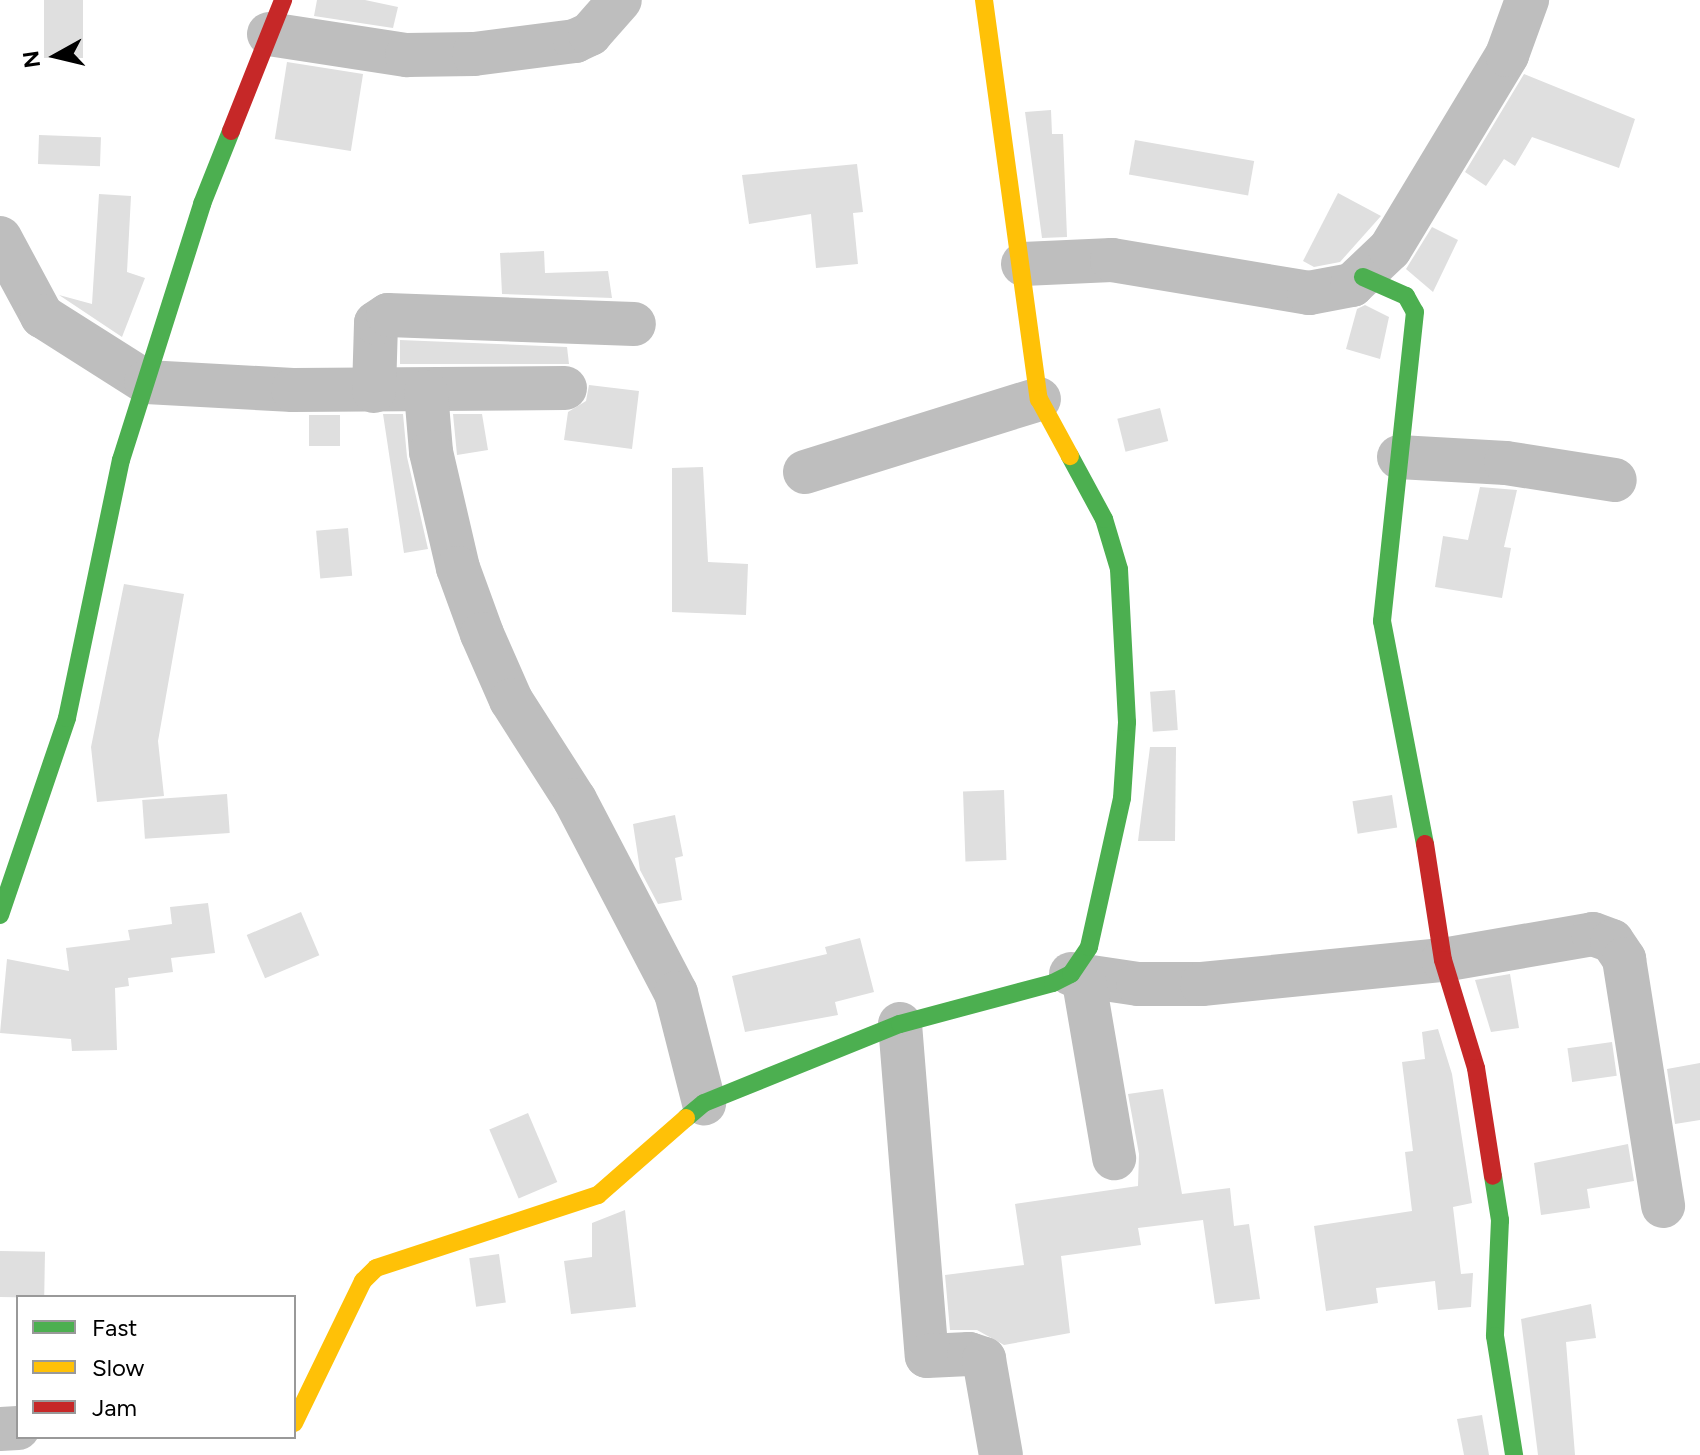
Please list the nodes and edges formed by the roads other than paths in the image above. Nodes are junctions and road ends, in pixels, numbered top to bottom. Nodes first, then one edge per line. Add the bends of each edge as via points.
1 (620, 0) edge
2 (984, 0) edge
3 (1527, 0) edge
4 (276, 17) edge
5 (0, 238) edge
6 (1023, 264) junction
7 (1363, 277) junction
8 (634, 324) dead end
9 (146, 382) junction
10 (565, 388) dead end
11 (374, 391) junction
12 (426, 392) junction
13 (1039, 399) junction
14 (1399, 457) junction
15 (805, 472) dead end
16 (1615, 480) dead end
17 (0, 915) edge
18 (1443, 960) junction
19 (1077, 975) junction
20 (900, 1024) junction
21 (704, 1103) junction
22 (1114, 1158) dead end
23 (1663, 1206) dead end
24 (296, 1419) edge
25 (1001, 1455) edge
26 (1514, 1455) edge

1 - 4 street via 590,34 575,41 474,54 407,55
2 - 6 street
3 - 7 street via 1507,55 1390,249
4 - 9 street via 202,204
5 - 9 street via 42,316
6 - 7 street via 1112,260 1309,293 1340,291
6 - 13 street
7 - 14 street via 1406,296 1415,312
8 - 11 street via 388,315 376,323
9 - 11 street
9 - 17 street via 121,460 67,718
10 - 12 street
11 - 12 street
12 - 21 street via 438,481 458,568 482,634 511,700 575,800 676,993
13 - 15 street
13 - 19 street via 1104,519 1119,569 1127,722 1122,798 1097,925
14 - 16 street via 1506,463
14 - 18 street via 1382,621 1412,762
18 - 19 street via 1167,986
18 - 23 street via 1593,934 1612,941 1624,959
18 - 26 street via 1476,1068 1500,1220 1495,1336
19 - 20 street
19 - 22 street
20 - 21 street
20 - 25 street via 927,1356 969,1354 984,1359
21 - 24 street via 598,1195 376,1268 363,1281

